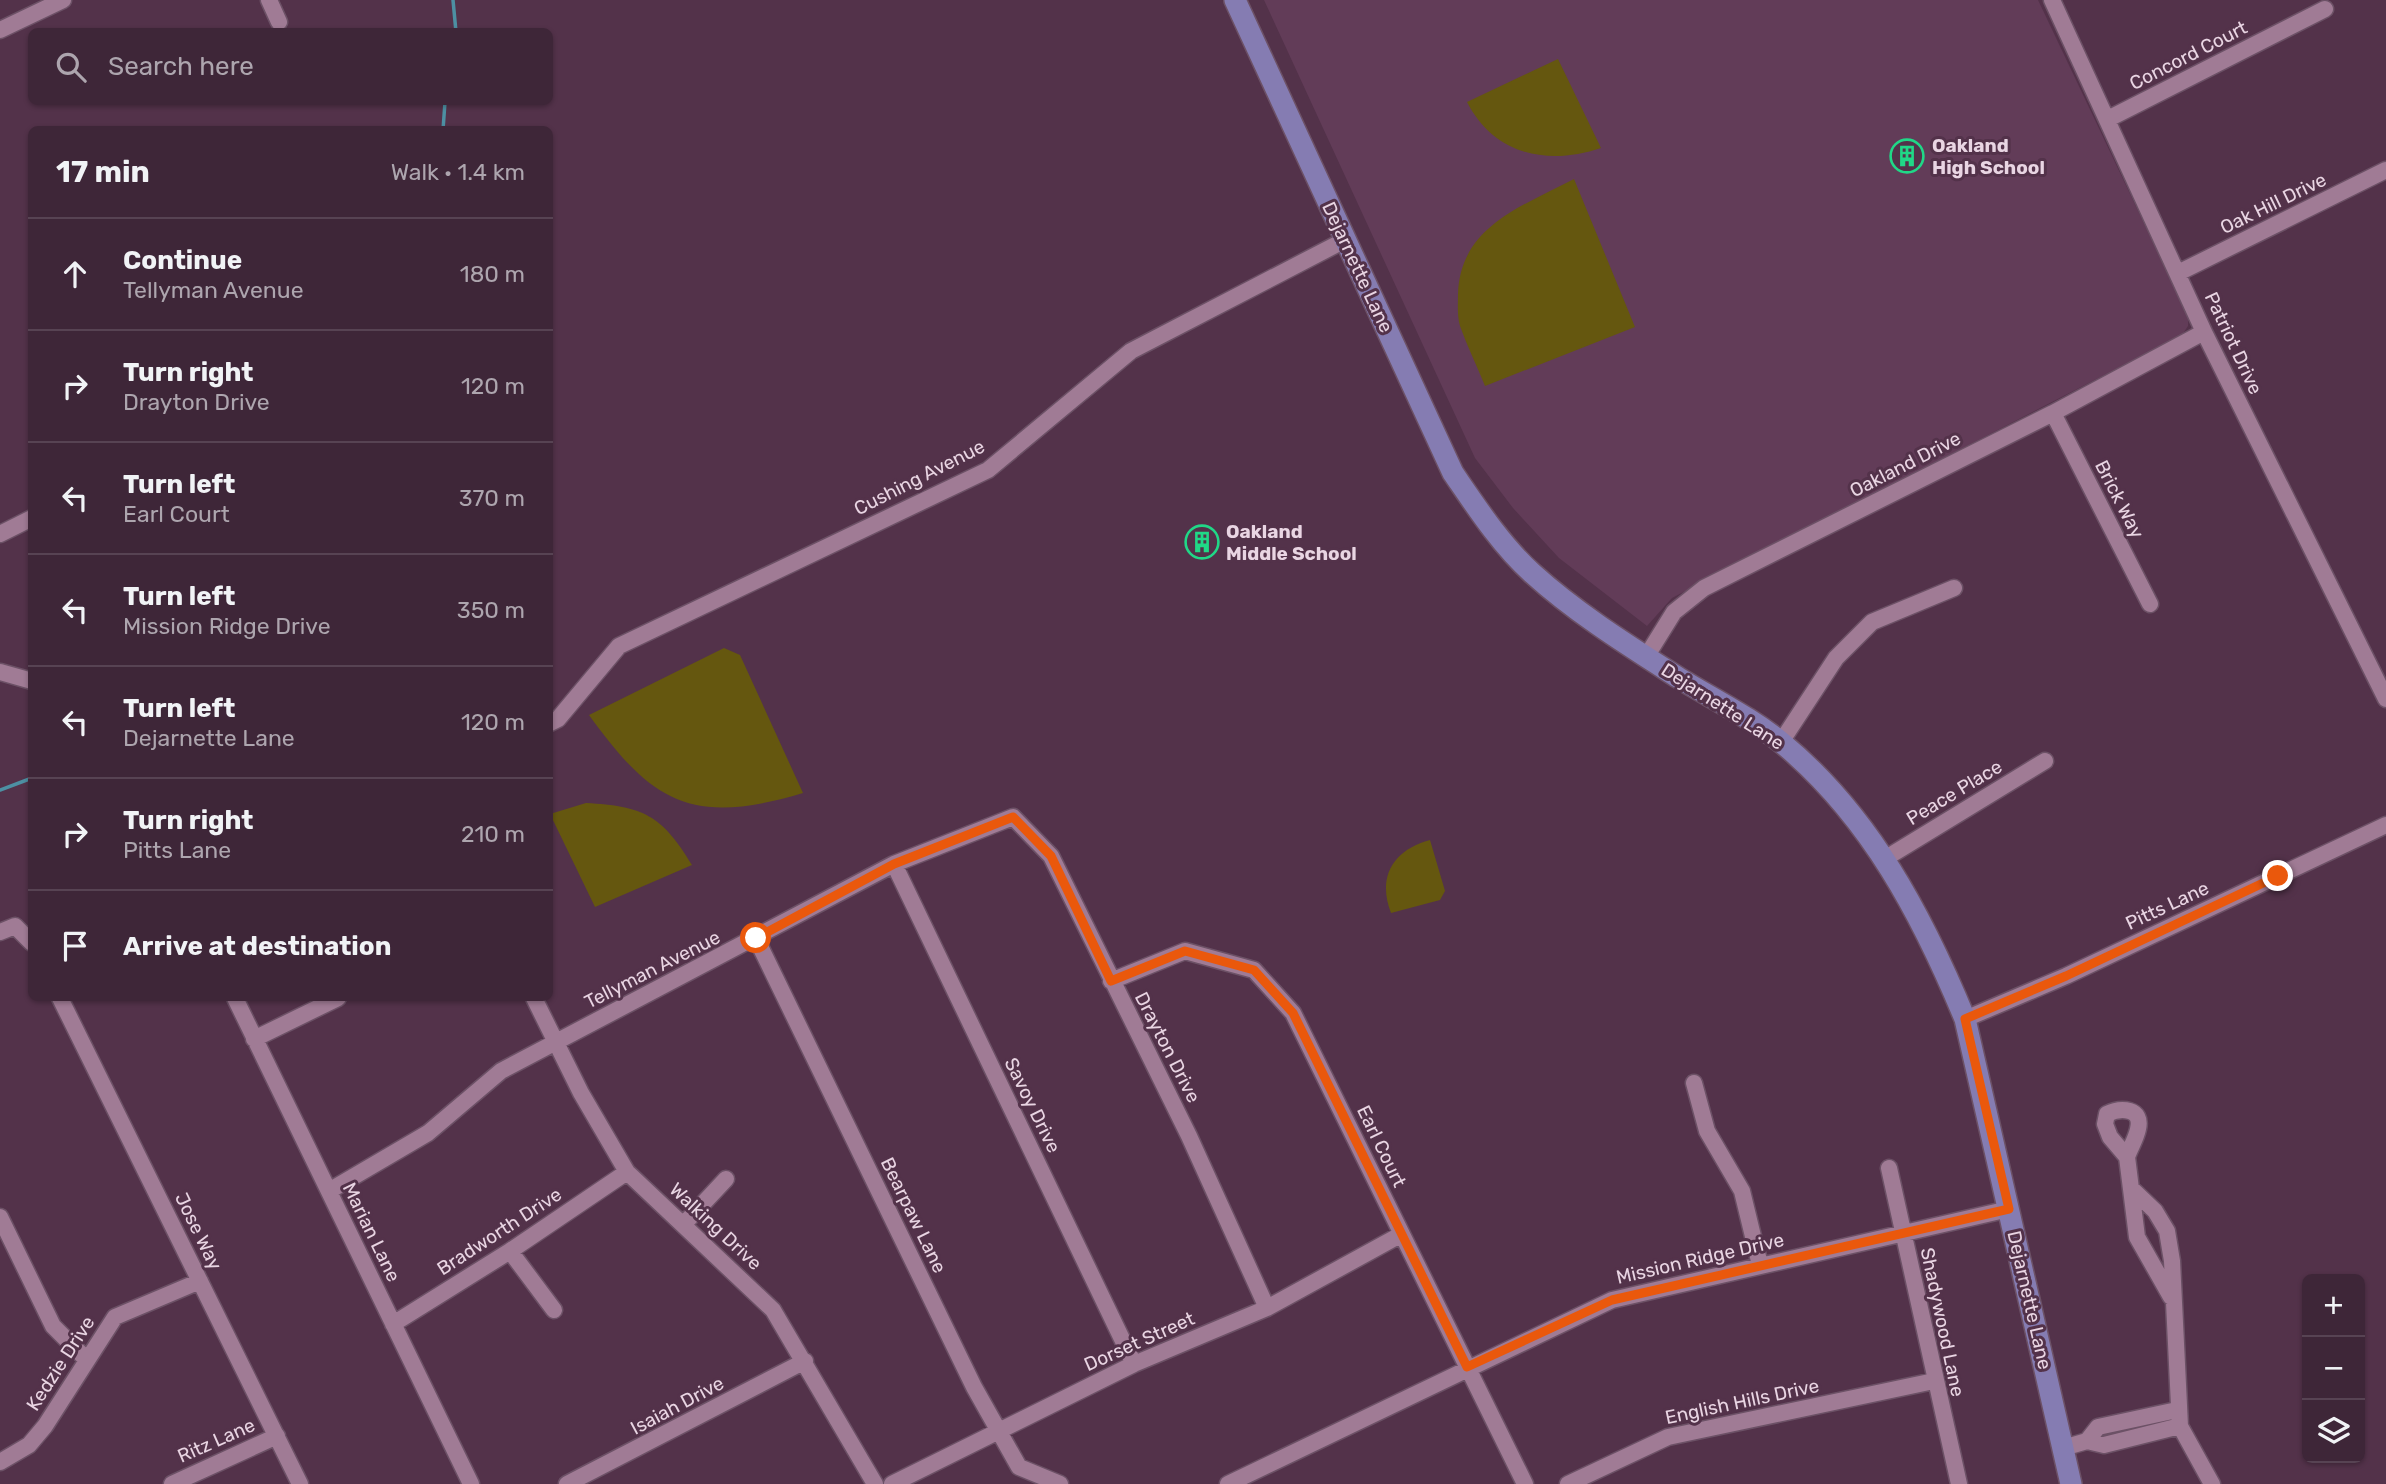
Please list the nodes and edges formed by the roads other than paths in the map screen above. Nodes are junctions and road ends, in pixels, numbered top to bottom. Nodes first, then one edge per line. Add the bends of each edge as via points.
1 (63, 0) edge
2 (269, 0) edge
3 (1235, 0) edge
4 (2052, 0) edge
5 (2325, 9) dead end
6 (279, 22) dead end
7 (0, 30) edge
8 (2108, 119) junction
9 (2386, 170) edge
10 (1345, 240) junction
11 (2178, 273) junction
12 (2204, 332) junction
13 (2053, 413) junction
14 (28, 520) edge
15 (0, 534) edge
16 (1954, 588) dead end
17 (2150, 604) dead end
18 (1646, 657) junction
19 (0, 672) edge
20 (28, 681) edge
21 (2386, 699) edge
22 (553, 722) edge
23 (1781, 742) junction
24 (2045, 761) dead end
25 (1013, 817) joint
26 (2386, 825) edge
27 (1886, 858) junction
28 (894, 864) junction
29 (0, 932) edge
30 (756, 938) junction
31 (28, 939) edge
32 (1111, 981) junction
33 (61, 1001) edge
34 (236, 1001) edge
35 (332, 1001) edge
36 (536, 1001) edge
37 (1965, 1019) junction
38 (254, 1039) junction
39 (556, 1042) junction
40 (1694, 1083) dead end
41 (2127, 1157) dead end
42 (1889, 1168) dead end
43 (627, 1172) junction
44 (726, 1179) dead end
45 (2132, 1189) junction
46 (329, 1191) junction
47 (2009, 1209) junction
48 (0, 1217) edge
49 (683, 1225) junction
50 (1903, 1233) junction
51 (1402, 1234) junction
52 (510, 1251) junction
53 (1760, 1265) junction
54 (200, 1281) junction
55 (2172, 1299) junction
56 (1267, 1308) junction
57 (554, 1310) dead end
58 (393, 1324) junction
59 (88, 1360) junction
60 (805, 1361) junction
61 (1134, 1364) junction
62 (1467, 1367) junction
63 (1934, 1381) junction
64 (2179, 1418) junction
65 (998, 1429) junction
66 (277, 1436) junction
67 (2063, 1448) junction
68 (0, 1462) edge
69 (172, 1484) edge
70 (300, 1484) edge
71 (471, 1484) edge
72 (567, 1484) edge
73 (875, 1484) edge
74 (892, 1484) edge
75 (1060, 1484) edge
76 (1228, 1484) edge
77 (1525, 1484) edge
78 (1567, 1484) edge
79 (1959, 1484) edge
80 (2071, 1484) edge
81 (2212, 1484) edge

1 - 7 street
2 - 6 street
3 - 10 main road, Dejarnette Lane
4 - 8 street, Patriot Drive
5 - 8 street, Concord Court
8 - 11 street, Patriot Drive
9 - 11 street, Oak Hill Drive
10 - 18 main road, Dejarnette Lane via 1453,473 1490,526 1531,572
10 - 22 street, Cushing Avenue via 1130,351 988,470 619,646
11 - 12 street, Patriot Drive
12 - 13 street, Oakland Drive
12 - 21 street, Patriot Drive
13 - 17 street, Brick Way
13 - 18 street, Oakland Drive via 1704,588 1674,612
14 - 15 street
16 - 23 street via 1872,622 1836,658
18 - 23 main road, Dejarnette Lane
19 - 20 street
23 - 27 main road, Dejarnette Lane via 1838,795
24 - 27 street, Peace Place
25 - 28 street, Tellyman Avenue
25 - 32 street, Drayton Drive via 1051,856
26 - 37 street, Pitts Lane
27 - 37 main road, Dejarnette Lane via 1935,946
28 - 30 street, Tellyman Avenue
28 - 61 street, Savoy Drive
29 - 31 street via 15,926
30 - 39 street, Tellyman Avenue
30 - 65 street, Bearpaw Lane
32 - 51 street, Earl Court via 1185,951 1254,970 1293,1013
32 - 56 street, Drayton Drive via 1189,1136
33 - 54 street, Jose Way
34 - 38 street, Marian Lane
35 - 38 street
36 - 39 street, Walking Drive
37 - 47 main road, Dejarnette Lane
38 - 46 street, Marian Lane
39 - 43 street, Walking Drive
39 - 46 street, Tellyman Avenue via 501,1071 428,1133
40 - 53 street via 1707,1131 1742,1191
41 - 45 street
42 - 50 street, Shadywood Lane
43 - 49 street, Walking Drive
43 - 52 street, Bradworth Drive
44 - 49 street
45 - 55 street via 2137,1237
45 - 55 street via 2155,1211 2167,1231
46 - 58 street, Marian Lane
47 - 50 street, Mission Ridge Drive
47 - 67 main road, Dejarnette Lane
48 - 59 street via 53,1326
49 - 60 street, Walking Drive via 773,1310
50 - 53 street, Mission Ridge Drive
50 - 63 street, Shadywood Lane
51 - 56 street, Dorset Street
51 - 62 street, Earl Court
52 - 57 street
52 - 58 street, Bradworth Drive
53 - 62 street, Mission Ridge Drive via 1612,1300
54 - 59 street, Kedzie Drive via 115,1317
54 - 66 street, Jose Way
55 - 64 street
56 - 61 street, Dorset Street
58 - 71 street, Marian Lane
59 - 68 street, Kedzie Drive via 46,1426 29,1444
60 - 72 street, Isaiah Drive
60 - 73 street, Walking Drive
61 - 65 street, Dorset Street
62 - 76 street, Mission Ridge Drive
62 - 77 street, Earl Court
63 - 78 street, English Hills Drive via 1668,1437
63 - 79 street, Shadywood Lane
64 - 67 street via 2098,1427 2087,1441
64 - 81 street
65 - 74 street, Dorset Street
65 - 75 street, Bearpaw Lane via 1019,1467
66 - 69 street, Ritz Lane
66 - 70 street, Jose Way
67 - 80 main road, Dejarnette Lane

